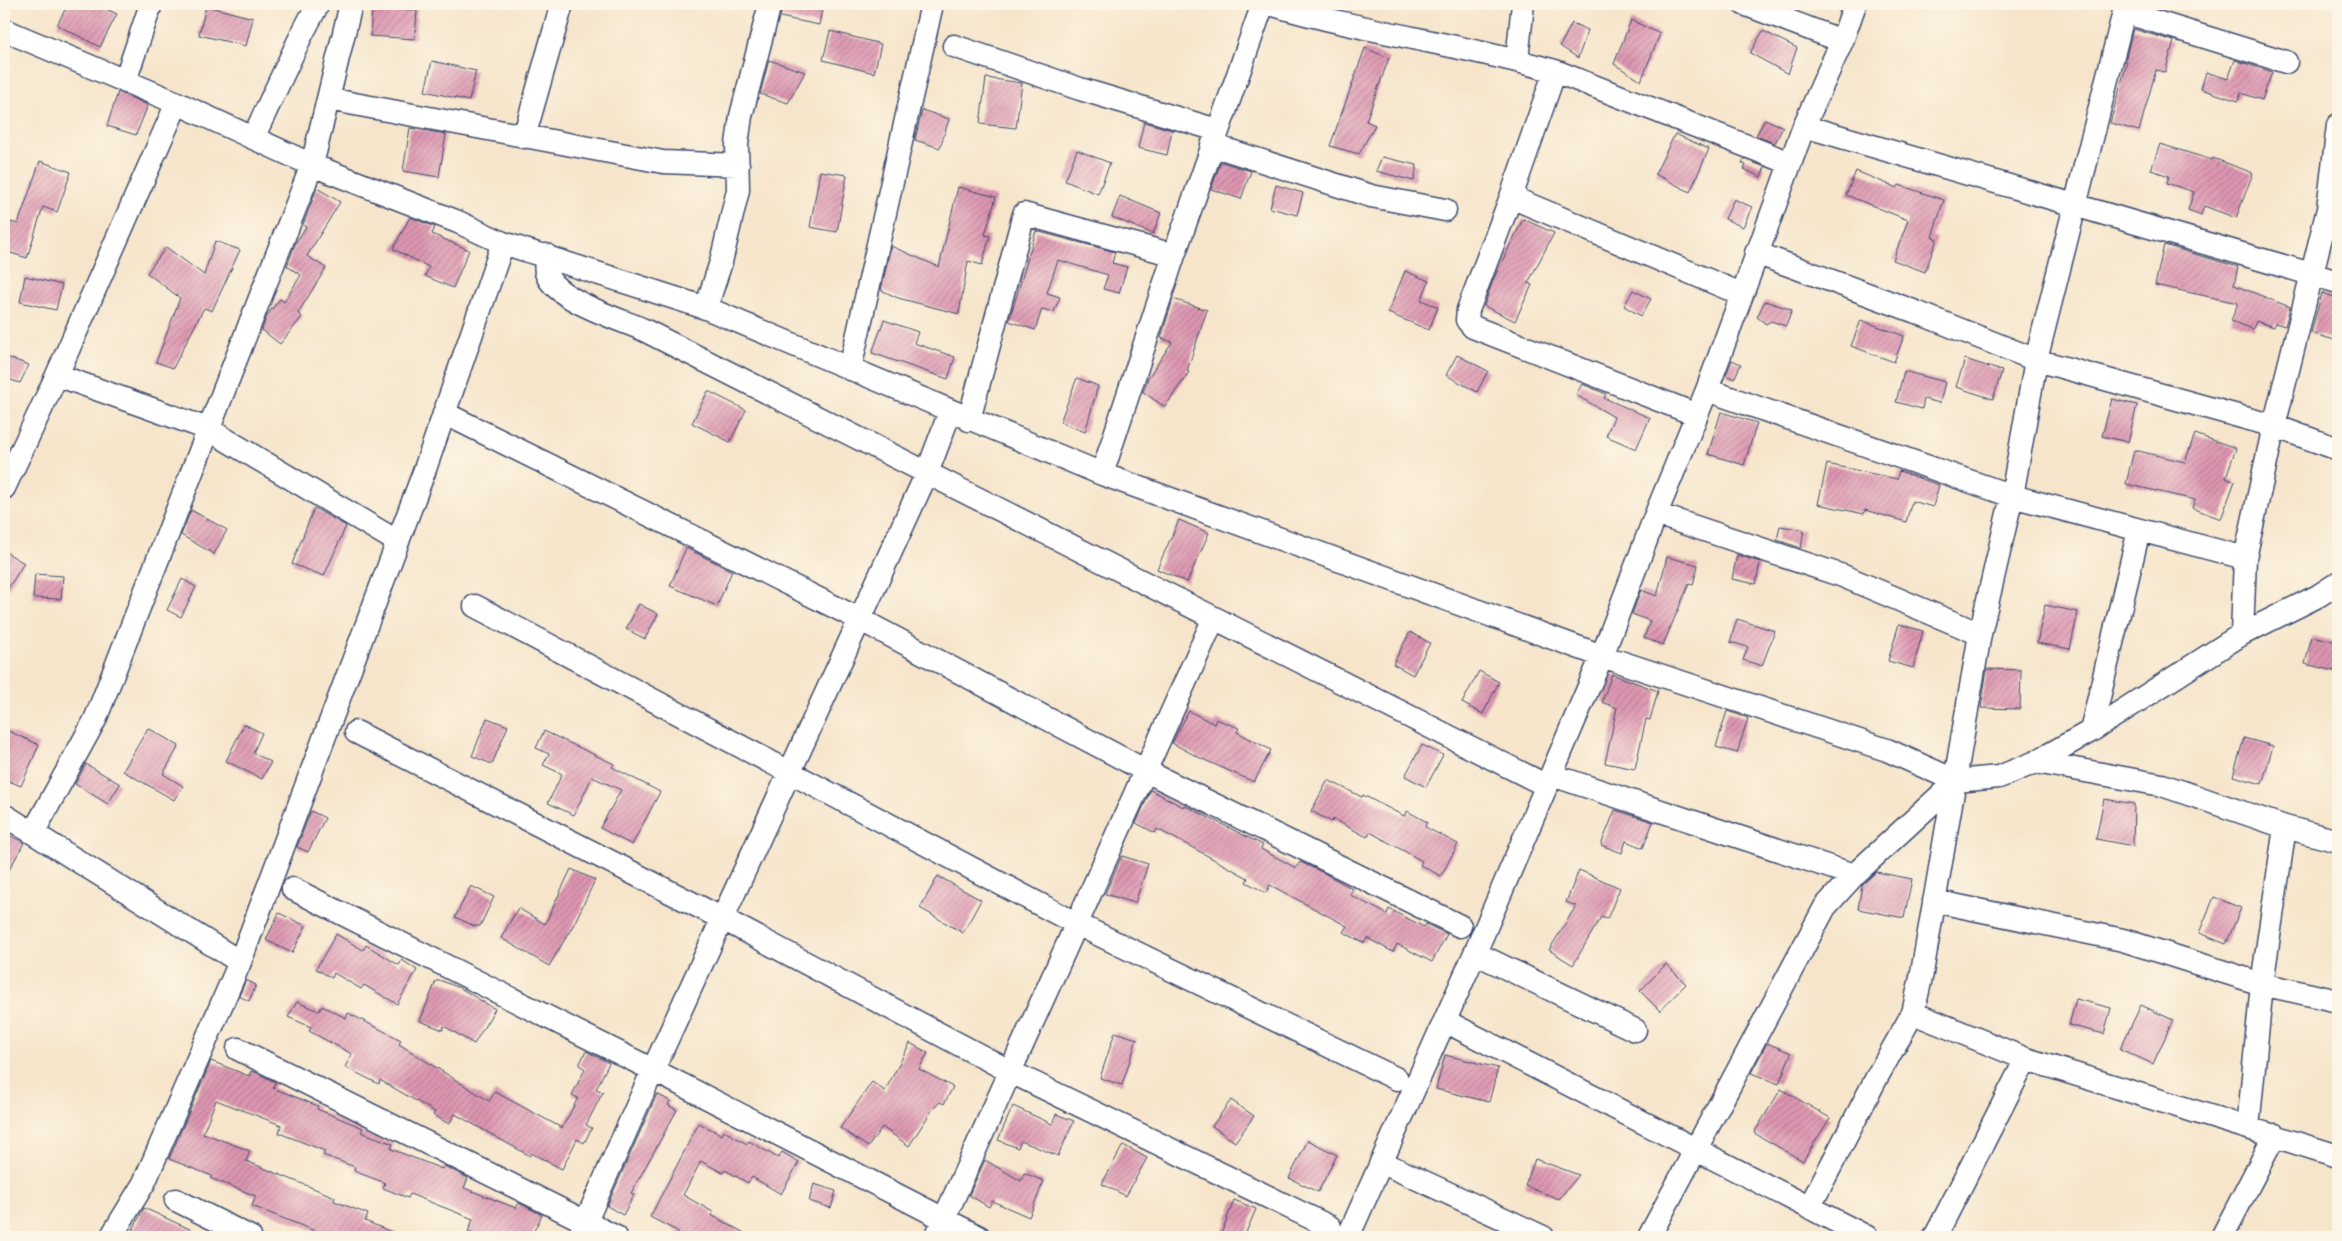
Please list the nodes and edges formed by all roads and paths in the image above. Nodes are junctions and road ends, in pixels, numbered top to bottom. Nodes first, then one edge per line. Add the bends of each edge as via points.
1 (151, 4) edge
2 (318, 4) edge
3 (351, 4) edge
4 (562, 4) edge
5 (770, 4) edge
6 (932, 4) edge
7 (1264, 4) edge
8 (1270, 4) edge
9 (1523, 4) edge
10 (1744, 4) edge
11 (1855, 4) edge
12 (2125, 8) edge
13 (1320, 11) edge
14 (4, 30) edge
15 (1842, 42) junction
16 (954, 46) dead end
17 (1517, 60) junction
18 (2286, 62) dead end
19 (1555, 71) junction
20 (125, 81) junction
21 (328, 99) junction
22 (177, 103) junction
23 (2338, 125) edge
24 (1804, 126) junction
25 (524, 137) junction
26 (252, 138) junction
27 (1214, 138) junction
28 (1790, 163) junction
29 (312, 165) junction
30 (738, 165) junction
31 (1511, 197) junction
32 (2076, 206) junction
33 (1445, 210) dead end
34 (503, 243) junction
35 (1756, 253) junction
36 (546, 255) junction
37 (1174, 256) junction
38 (2311, 274) junction
39 (2338, 282) edge
40 (1741, 294) junction
41 (706, 308) junction
42 (2036, 360) junction
43 (850, 369) junction
44 (57, 375) junction
45 (1707, 390) junction
46 (444, 413) junction
47 (960, 416) junction
48 (1697, 416) junction
49 (2274, 426) junction
50 (208, 429) junction
51 (2338, 450) edge
52 (927, 473) junction
53 (1102, 474) junction
54 (4, 488) edge
55 (2012, 496) junction
56 (1656, 514) junction
57 (2139, 530) junction
58 (398, 542) junction
59 (2245, 558) junction
60 (2338, 583) edge
61 (2328, 599) edge
62 (475, 606) dead end
63 (1214, 618) junction
64 (861, 620) junction
65 (1980, 634) junction
66 (2242, 634) junction
67 (1602, 656) junction
68 (2091, 731) junction
69 (356, 732) dead end
70 (2036, 762) junction
71 (1146, 771) junction
72 (790, 772) junction
73 (1549, 780) junction
74 (1956, 781) junction
75 (4, 815) edge
76 (2285, 827) junction
77 (34, 833) junction
78 (2338, 841) edge
79 (1854, 875) junction
80 (292, 889) dead end
81 (1934, 901) junction
82 (723, 919) junction
83 (1077, 924) junction
84 (1460, 926) dead end
85 (1475, 953) junction
86 (240, 962) junction
87 (2262, 984) junction
88 (2338, 1001) edge
89 (1913, 1013) junction
90 (1445, 1021) junction
91 (1635, 1030) dead end
92 (238, 1049) dead end
93 (2026, 1059) junction
94 (653, 1070) junction
95 (1011, 1072) junction
96 (1397, 1079) dead end
97 (2248, 1128) junction
98 (2275, 1135) junction
99 (1694, 1149) junction
100 (2338, 1156) edge
101 (1381, 1162) junction
102 (176, 1200) dead end
103 (1809, 1208) junction
104 (940, 1229) edge
105 (582, 1230) edge
106 (1339, 1232) edge
107 (111, 1237) edge
108 (250, 1237) edge
109 (616, 1237) edge
110 (979, 1237) edge
111 (1543, 1237) edge
112 (1649, 1237) edge
113 (1867, 1237) edge
114 (1935, 1237) edge
115 (2222, 1237) edge

1 - 20 street
2 - 26 street
3 - 21 street
4 - 25 street
5 - 30 street via 741,116
6 - 43 street
7 - 27 street
8 - 13 street
9 - 17 street
10 - 15 street
11 - 15 street
12 - 18 street
12 - 32 street
13 - 17 street
14 - 20 street
15 - 24 street
16 - 27 street
17 - 19 street
19 - 28 street
19 - 31 street
20 - 22 street
21 - 25 street
21 - 29 street
22 - 26 street
22 - 44 street
23 - 38 street via 2328,209
24 - 28 street
24 - 32 street
25 - 30 street via 663,162
26 - 29 street
27 - 33 street via 1371,196
27 - 37 street
28 - 35 street
29 - 34 street
29 - 50 street
30 - 41 street via 738,190
31 - 40 street
31 - 48 street via 1468,310 1467,320 1473,328
32 - 38 street
32 - 42 street
34 - 36 street
34 - 46 street
35 - 40 street
35 - 42 street
36 - 41 street
36 - 52 street via 546,273 568,296 644,330
37 - 47 street via 1024,214
37 - 53 street
38 - 39 street
38 - 49 street
40 - 45 street
41 - 43 street
42 - 49 street
42 - 55 street
43 - 47 street
44 - 50 street
44 - 54 street
45 - 48 street
45 - 55 street
46 - 58 street
46 - 64 street
47 - 52 street
47 - 53 street
48 - 56 street
49 - 51 street
49 - 59 street
50 - 58 street
50 - 77 street via 95,720
52 - 63 street
52 - 64 street
53 - 67 street
55 - 57 street
55 - 65 street
56 - 65 street via 1843,576
56 - 67 street
57 - 59 street
57 - 68 street
58 - 86 street
59 - 66 street
60 - 61 street
61 - 66 street
62 - 72 street
63 - 71 street
63 - 73 street
64 - 71 street
64 - 72 street
65 - 74 street
66 - 68 street
67 - 73 street
67 - 74 street via 1887,750
68 - 70 street
69 - 82 street
70 - 74 street via 1999,777
70 - 76 street via 2162,785
71 - 83 street
71 - 84 street
72 - 82 street
72 - 83 street
73 - 79 street
73 - 85 street
74 - 79 street
74 - 81 street
75 - 77 street
76 - 78 street
76 - 87 street
77 - 86 street
79 - 99 street via 1825,907
80 - 94 street
81 - 87 street via 2123,940
81 - 89 street
82 - 94 street
82 - 95 street
83 - 95 street
83 - 96 street
85 - 90 street
85 - 91 street
86 - 107 street via 144,1183
87 - 88 street
87 - 97 street
89 - 93 street
89 - 103 street
90 - 99 street
90 - 101 street
92 - 105 street
93 - 97 street
93 - 114 street
94 - 104 street
94 - 105 street
95 - 104 street
95 - 106 street
97 - 98 street
98 - 100 street
98 - 115 street
99 - 103 street
99 - 112 street
101 - 106 street
101 - 111 street
102 - 108 street
103 - 113 street
104 - 110 street
105 - 109 street

